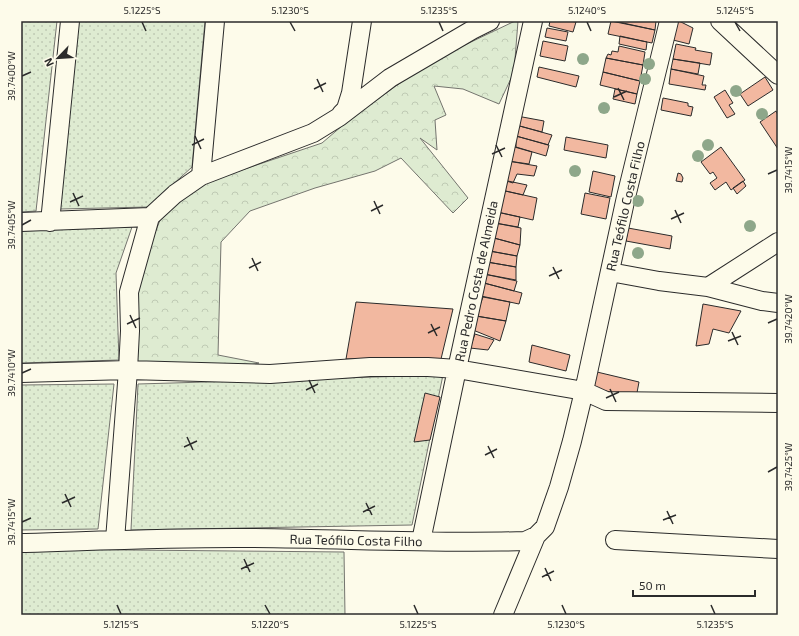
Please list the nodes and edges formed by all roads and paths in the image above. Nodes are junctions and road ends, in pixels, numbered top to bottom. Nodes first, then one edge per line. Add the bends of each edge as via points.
1 (70, 21) edge
2 (215, 21) edge
3 (362, 21) edge
4 (490, 21) edge
5 (533, 21) edge
6 (669, 21) edge
7 (720, 21) edge
8 (778, 75) edge
9 (339, 116) junction
10 (201, 176) junction
11 (150, 217) junction
12 (21, 222) edge
13 (50, 222) junction
14 (778, 242) edge
15 (610, 272) junction
16 (708, 288) junction
17 (778, 303) edge
18 (457, 369) junction
19 (128, 370) junction
20 (21, 372) edge
21 (584, 391) junction
22 (778, 403) edge
23 (536, 536) junction
24 (115, 540) junction
25 (615, 540) dead end
26 (421, 541) junction
27 (21, 543) edge
28 (778, 549) edge
29 (503, 615) edge

1 - 13 street
2 - 10 street
3 - 9 street via 351,93 346,109
4 - 9 street via 390,78
5 - 18 street, Rua Pedro Costa de Almeida
6 - 15 street, Rua Teófilo Costa Filho
7 - 8 street
9 - 10 street via 313,133
10 - 11 street
11 - 13 street
11 - 19 street via 129,292
12 - 13 street
14 - 16 street
15 - 16 street
15 - 21 street, Rua Teófilo Costa Filho
16 - 17 street
18 - 19 street via 370,367 270,374
18 - 21 street
18 - 26 street, Rua Pedro Costa de Almeida
19 - 20 street
19 - 24 street
21 - 22 street via 606,401
21 - 23 street, Rua Teófilo Costa Filho via 559,487 545,527
23 - 26 street, Rua Teófilo Costa Filho via 525,541
23 - 29 street
24 - 26 street, Rua Teófilo Costa Filho via 235,538
24 - 27 street, Rua Teófilo Costa Filho
25 - 28 street

